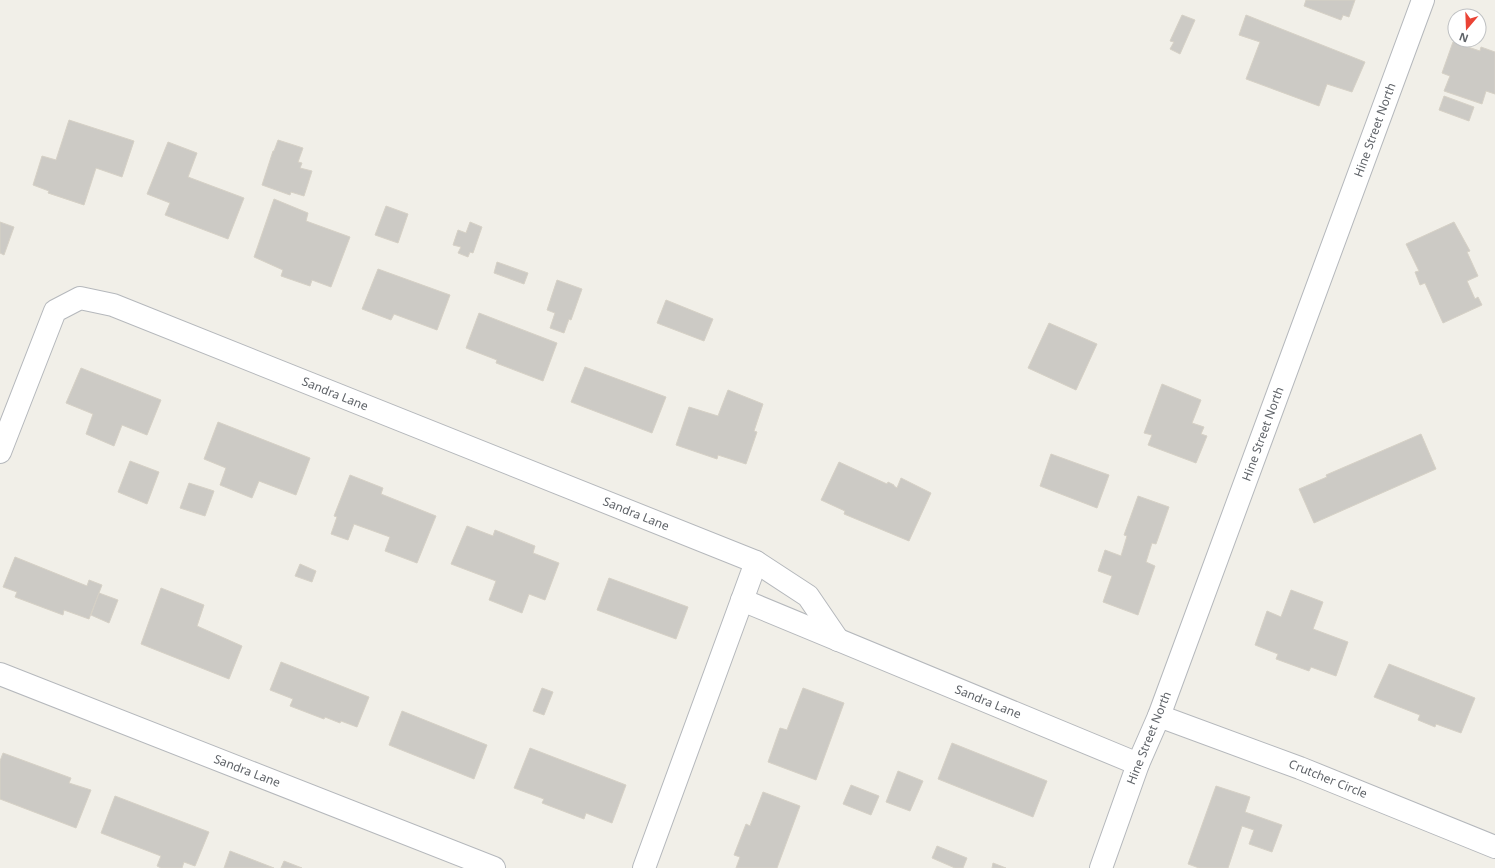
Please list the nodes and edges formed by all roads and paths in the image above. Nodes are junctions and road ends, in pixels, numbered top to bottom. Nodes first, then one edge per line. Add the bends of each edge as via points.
1 (1423, 0) edge
2 (0, 452) edge
3 (756, 562) junction
4 (742, 600) junction
5 (838, 640) junction
6 (0, 674) edge
7 (1159, 716) junction
8 (1138, 764) junction
9 (1495, 847) edge
10 (494, 868) edge
11 (644, 868) edge
12 (1101, 868) edge

1 - 7 street, Hine Street North
2 - 3 street, Sandra Lane via 55,311 80,298 113,305
3 - 4 street
3 - 5 street, Sandra Lane via 808,596
4 - 5 street, Sandra Lane
4 - 11 street
5 - 8 street, Sandra Lane
6 - 10 street, Sandra Lane
7 - 8 street, Hine Street North
7 - 9 street, Crutcher Circle via 1300,768
8 - 12 street, Hine Street North

